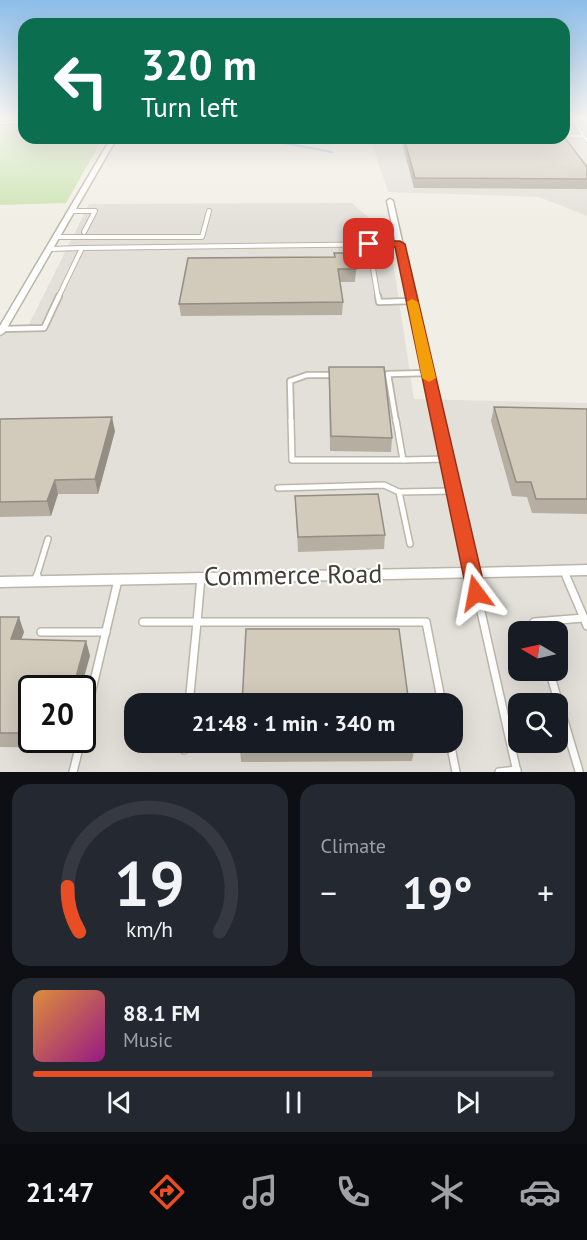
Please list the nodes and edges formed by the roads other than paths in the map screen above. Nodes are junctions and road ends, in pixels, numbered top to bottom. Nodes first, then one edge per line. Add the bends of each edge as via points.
1 (104, 155) edge
2 (390, 201) dead end
3 (71, 211) junction
4 (209, 211) dead end
5 (84, 232) dead end
6 (56, 237) junction
7 (369, 244) junction
8 (400, 244) junction
9 (82, 248) junction
10 (49, 249) junction
11 (412, 301) junction
12 (1, 331) edge
13 (428, 373) junction
14 (376, 374) edge
15 (388, 374) junction
16 (342, 375) edge
17 (447, 459) junction
18 (403, 460) junction
19 (278, 488) dead end
20 (453, 491) junction
21 (399, 492) junction
22 (48, 539) dead end
23 (410, 544) dead end
24 (587, 570) edge
25 (471, 571) junction
26 (564, 571) junction
27 (201, 577) junction
28 (118, 579) junction
29 (35, 581) junction
30 (0, 582) edge
31 (585, 618) edge
32 (547, 621) edge
33 (143, 622) dead end
34 (197, 622) junction
35 (587, 626) edge
36 (42, 632) dead end
37 (106, 632) junction
38 (96, 675) edge
39 (552, 681) edge
40 (190, 693) edge
41 (440, 693) edge
42 (78, 753) edge
43 (452, 753) edge
44 (517, 771) edge
45 (579, 771) edge
46 (73, 772) edge
47 (456, 772) edge
48 (499, 772) edge

1 - 3 street
2 - 8 street
3 - 5 lane via 95,211
3 - 6 street
4 - 6 lane via 202,237
6 - 10 street
7 - 8 lane
7 - 9 lane
7 - 11 lane via 379,302
8 - 11 street
9 - 10 lane
9 - 12 lane via 44,328
10 - 12 street
11 - 13 street
13 - 15 lane
13 - 17 street
14 - 15 lane
15 - 18 lane
16 - 18 lane via 307,375 290,381 292,460
17 - 18 lane
17 - 20 street
19 - 21 lane via 384,485
20 - 21 lane
20 - 25 street
21 - 23 lane
22 - 29 lane
24 - 26 street, Commerce Road
25 - 26 street, Commerce Road
25 - 27 street, Commerce Road
25 - 44 lane
26 - 31 lane
27 - 28 street, Commerce Road
27 - 34 lane
28 - 29 street, Commerce Road
28 - 37 lane
29 - 30 street, Commerce Road
31 - 32 lane
31 - 35 lane
33 - 34 lane
34 - 40 lane
34 - 41 lane via 426,622
36 - 37 lane
37 - 38 lane
39 - 45 lane
42 - 46 lane
43 - 47 lane
44 - 48 lane

